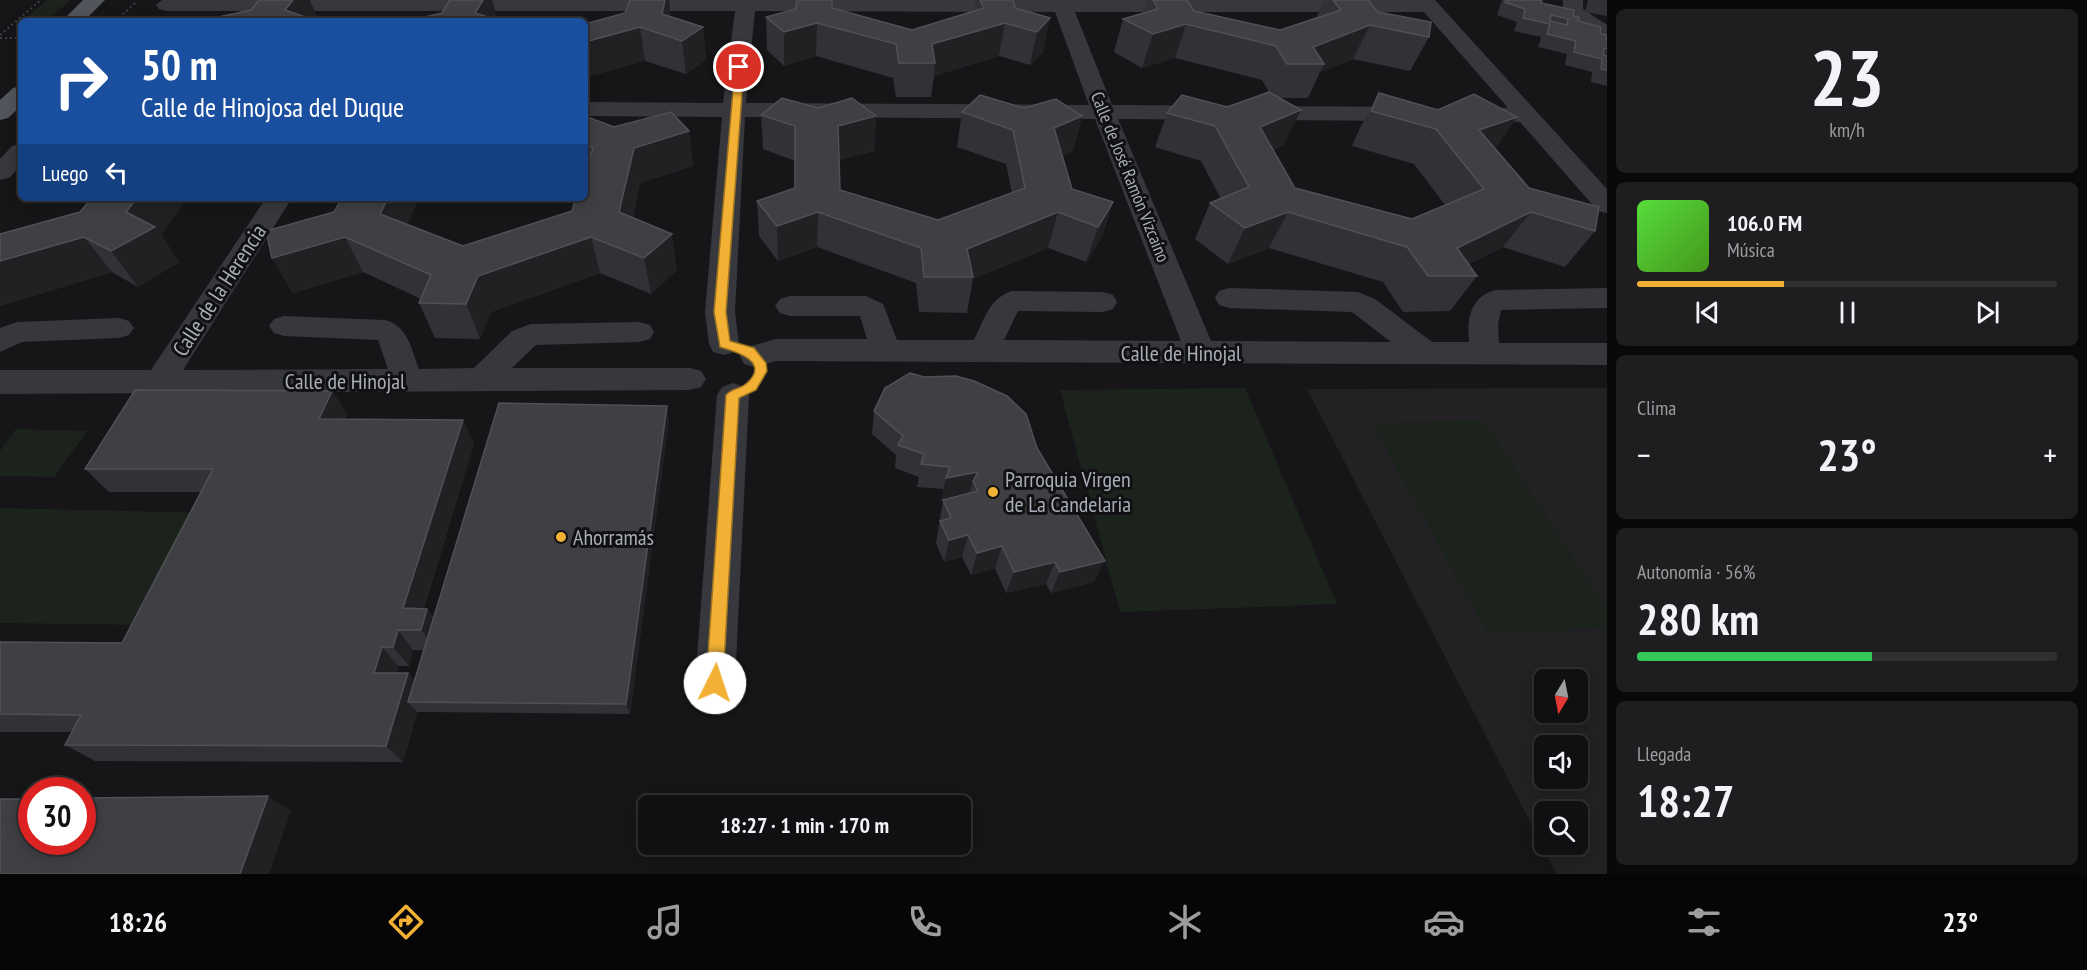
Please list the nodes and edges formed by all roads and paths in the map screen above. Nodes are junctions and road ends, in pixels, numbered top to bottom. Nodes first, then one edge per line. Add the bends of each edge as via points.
1 (41, 0) edge
2 (138, 0) edge
3 (1573, 0) edge
4 (168, 2) edge
5 (746, 3) edge
6 (1063, 3) edge
7 (1426, 3) edge
8 (397, 9) edge
9 (105, 12) edge
10 (20, 18) edge
11 (83, 18) edge
12 (152, 18) edge
13 (18, 20) edge
14 (1607, 34) edge
15 (0, 36) edge
16 (18, 38) edge
17 (12, 85) edge
18 (588, 109) edge
19 (734, 111) junction
20 (1103, 111) junction
21 (0, 113) edge
22 (1527, 115) junction
23 (18, 154) edge
24 (0, 172) edge
25 (277, 201) edge
26 (1607, 206) edge
27 (1229, 298) dead end
28 (1607, 298) edge
29 (1103, 302) dead end
30 (790, 306) dead end
31 (284, 326) dead end
32 (119, 328) dead end
33 (639, 332) dead end
34 (0, 341) edge
35 (724, 344) junction
36 (885, 350) junction
37 (984, 351) junction
38 (1201, 353) junction
39 (1425, 353) junction
40 (1485, 354) junction
41 (1607, 354) edge
42 (755, 356) junction
43 (690, 378) junction
44 (408, 381) junction
45 (480, 381) junction
46 (0, 382) edge
47 (159, 382) junction
48 (733, 395) junction
49 (715, 683) dead end

1 - 10 path
2 - 9 path
3 - 14 street via 1573,11
4 - 8 street
4 - 12 street
5 - 6 street
5 - 8 street
5 - 19 street
6 - 7 street
6 - 20 street, Calle de José Ramón Vizcaíno
7 - 22 street
9 - 11 main road
13 - 15 path
15 - 16 path
17 - 21 main road
18 - 19 street
19 - 20 street
19 - 35 street via 720,312
20 - 22 street
20 - 38 street, Calle de José Ramón Vizcaíno
22 - 26 street
23 - 24 street
25 - 47 street, Calle de la Herencia
27 - 39 street via 1358,302
28 - 40 street via 1488,303 1484,310
29 - 37 street via 1012,301 1004,307
30 - 36 street via 866,306 873,311
31 - 44 street via 385,330 390,333
32 - 34 street via 17,332
33 - 45 street via 531,335
35 - 42 street via 742,347
35 - 43 street via 696,356 690,363
36 - 37 street, Calle de Hinojal
36 - 42 street, Calle de Hinojal via 776,350
37 - 38 street, Calle de Hinojal
38 - 39 street, Calle de Hinojal
39 - 40 street, Calle de Hinojal
40 - 41 street, Calle de Hinojal
42 - 48 street via 760,371 758,379
43 - 45 street, Calle de Hinojal
43 - 48 street via 701,391 711,395
44 - 45 street, Calle de Hinojal
44 - 47 street, Calle de Hinojal
46 - 47 street, Calle de Hinojal
48 - 49 street

